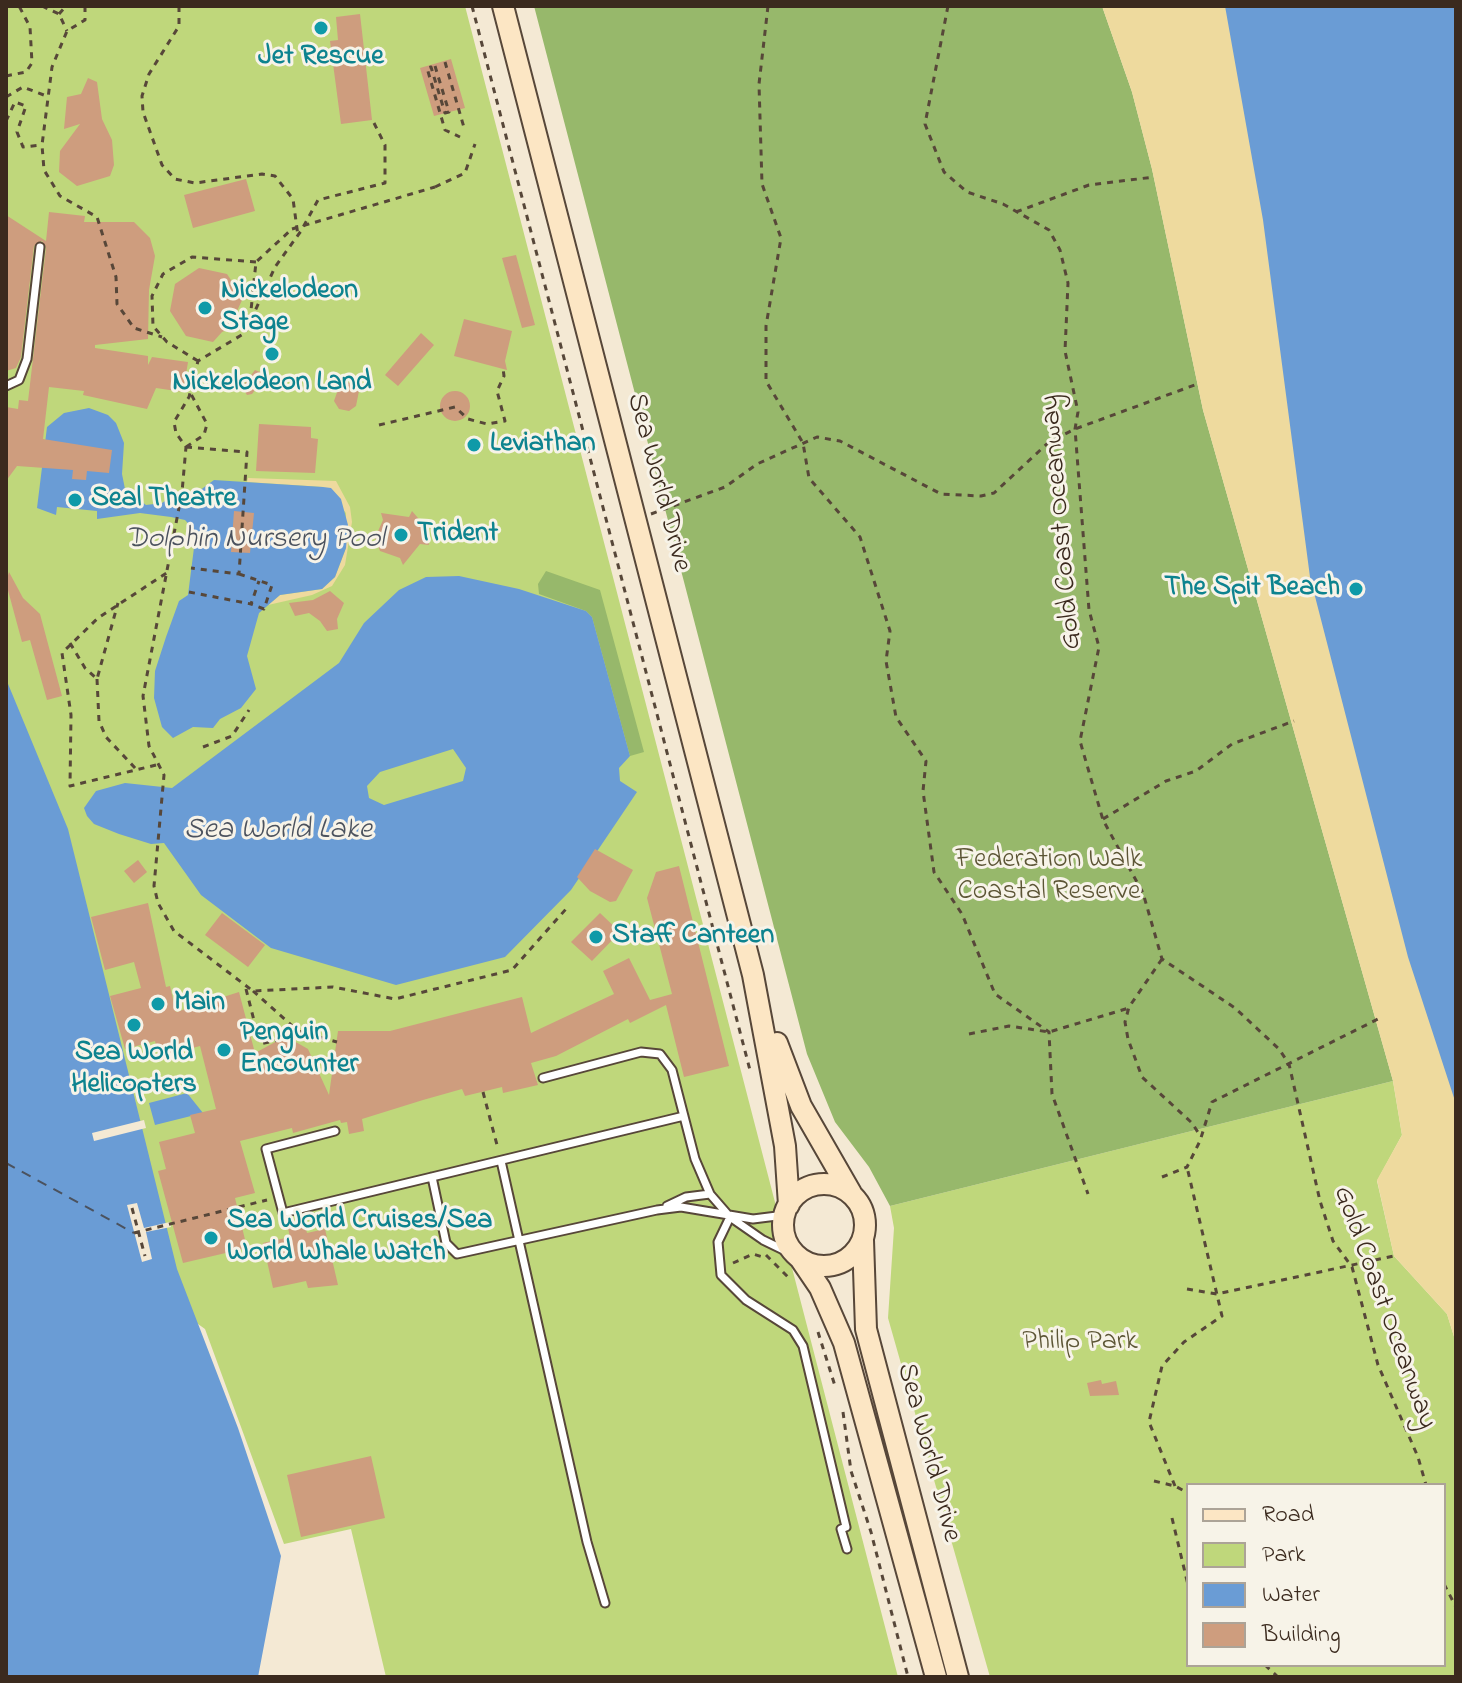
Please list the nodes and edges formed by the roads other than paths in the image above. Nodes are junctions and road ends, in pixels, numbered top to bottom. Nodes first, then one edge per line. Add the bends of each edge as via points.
1 (503, 6) edge
2 (40, 247) dead end
3 (6, 386) edge
4 (753, 975) junction
5 (543, 1078) dead end
6 (684, 1116) junction
7 (335, 1131) dead end
8 (501, 1161) junction
9 (432, 1177) junction
10 (710, 1194) junction
11 (851, 1194) junction
12 (657, 1210) junction
13 (787, 1210) junction
14 (730, 1217) junction
15 (863, 1240) junction
16 (520, 1241) junction
17 (800, 1258) junction
18 (847, 1549) dead end
19 (605, 1603) dead end
20 (936, 1677) edge
21 (958, 1677) edge

1 - 4 street, Sea World Drive
2 - 3 lane via 27,359 19,380
4 - 11 street, Sea World Drive via 801,1106
4 - 13 street, Sea World Drive via 785,1146
5 - 6 lane via 641,1052 660,1054 672,1070
6 - 8 lane
6 - 10 lane
7 - 9 lane via 266,1149 283,1213
8 - 9 lane
8 - 16 lane
9 - 16 lane via 452,1251
10 - 12 lane via 686,1197
10 - 14 lane
11 - 13 street via 841,1187 806,1188
11 - 15 street via 865,1215
12 - 14 lane via 681,1207
12 - 16 lane
13 - 14 lane via 753,1219
13 - 17 street via 785,1238
14 - 17 lane
14 - 18 lane via 718,1242 721,1275 793,1330 803,1346
15 - 17 street via 847,1260 835,1265 822,1267
15 - 21 street, Sea World Drive via 866,1329
16 - 19 lane
17 - 20 street, Sea World Drive via 844,1343

